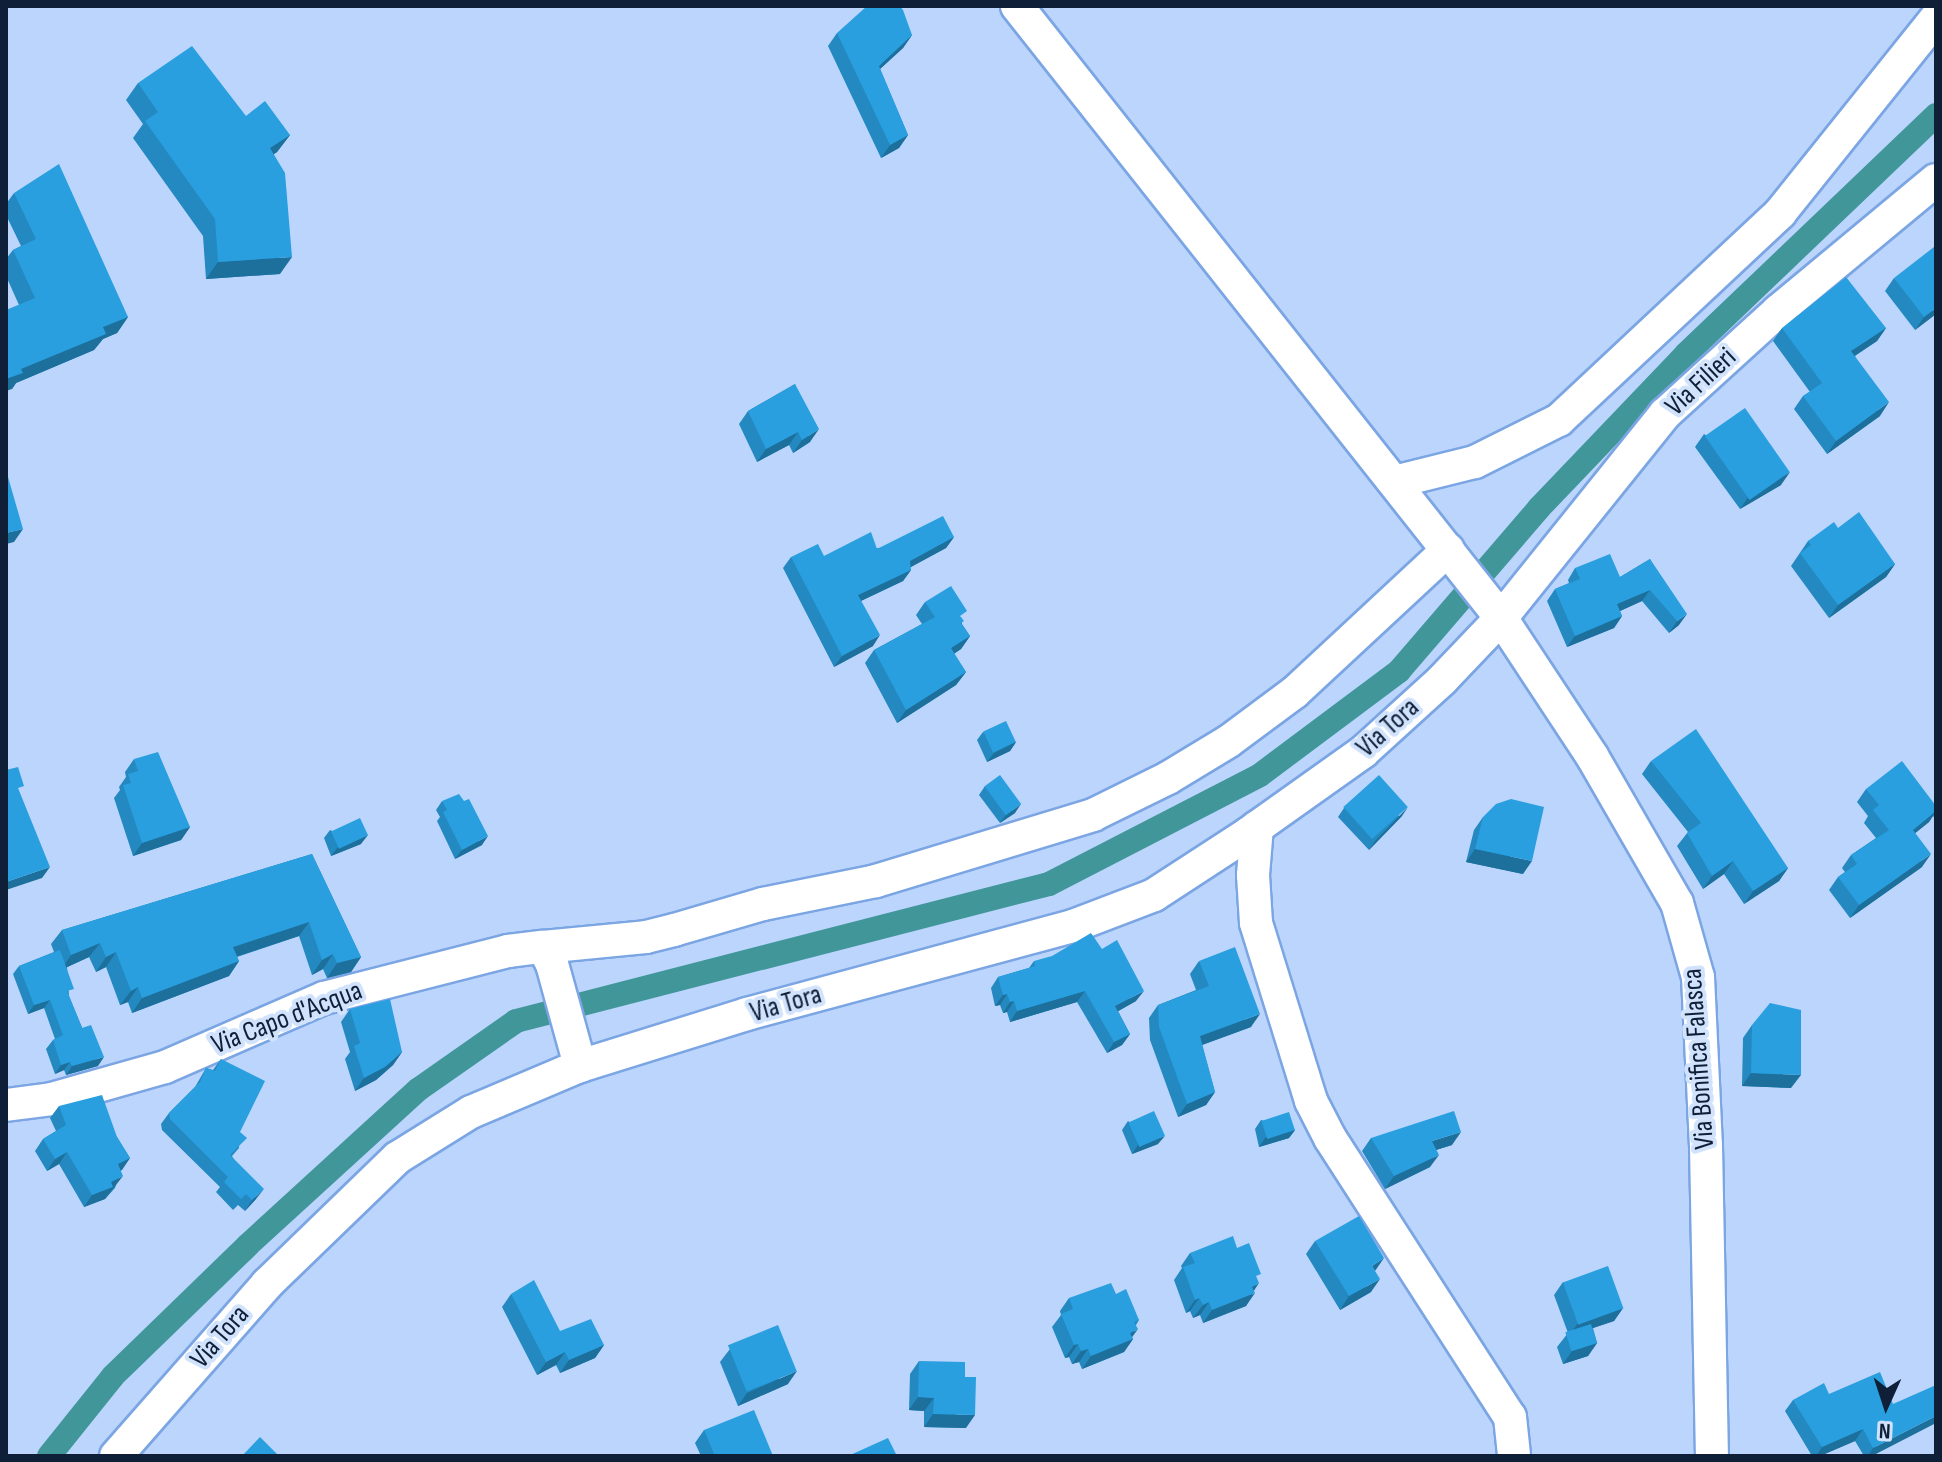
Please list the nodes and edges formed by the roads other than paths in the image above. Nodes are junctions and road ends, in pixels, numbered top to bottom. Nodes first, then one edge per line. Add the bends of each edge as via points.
1 (1017, 6) edge
2 (1936, 18) edge
3 (1936, 180) edge
4 (1394, 482) junction
5 (1452, 556) junction
6 (1494, 610) junction
7 (1257, 827) junction
8 (548, 956) junction
9 (579, 1060) junction
10 (8, 1096) edge
11 (116, 1456) edge
12 (1514, 1456) edge
13 (1712, 1456) edge

1 - 4 street, Via Bonifica Falasca
2 - 4 street via 1780,213 1559,420 1475,462
3 - 6 street, Via Filieri via 1778,311 1665,414
4 - 5 street, Via Bonifica Falasca
5 - 6 street, Via Bonifica Falasca
5 - 8 street, Via Capo d'Acqua via 1295,692 1229,741 1104,810 876,881
6 - 7 street, Via Tora via 1442,680 1363,752
6 - 13 street, Via Bonifica Falasca via 1592,756 1677,903 1698,977
7 - 9 street, Via Tora via 1154,895 1073,926
7 - 12 street via 1256,923 1311,1101 1510,1417
8 - 9 street
8 - 10 street, Via Capo d'Acqua via 508,951 324,998 165,1067 52,1099
9 - 11 street, Via Tora via 471,1112 397,1158 267,1284

